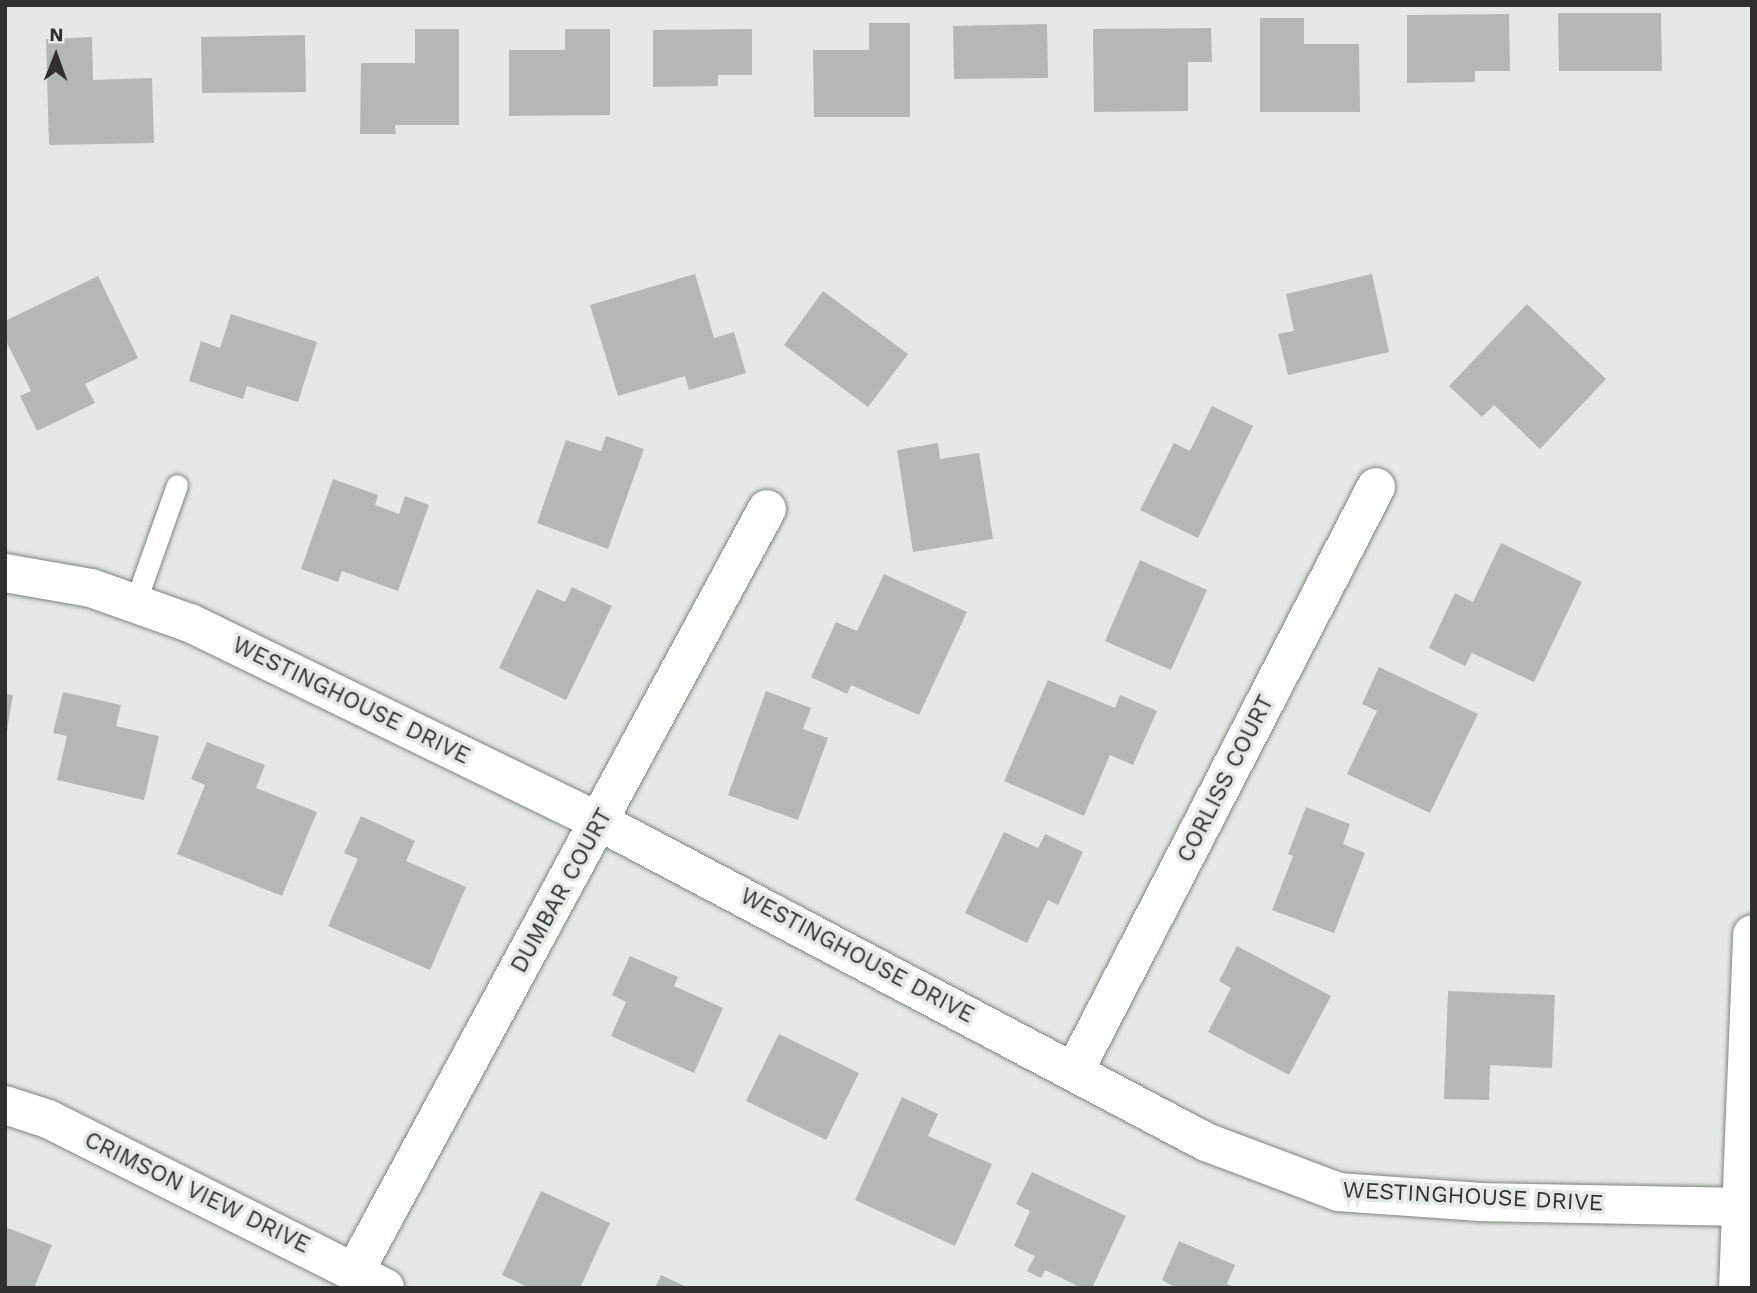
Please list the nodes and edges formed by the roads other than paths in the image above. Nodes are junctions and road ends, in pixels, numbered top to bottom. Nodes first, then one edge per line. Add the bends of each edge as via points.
1 (177, 485) dead end
2 (1376, 487) dead end
3 (767, 509) dead end
4 (5, 573) edge
5 (135, 603) junction
6 (600, 822) junction
7 (1752, 934) edge
8 (1075, 1070) junction
9 (5, 1105) edge
10 (1739, 1207) junction
11 (370, 1280) edge
12 (1738, 1288) edge

1 - 5 lane
2 - 8 street, CORLISS COURT
3 - 6 street, DUMBAR COURT
4 - 5 street, WESTINGHOUSE DRIVE via 91,587
5 - 6 street, WESTINGHOUSE DRIVE via 190,623
6 - 8 street, WESTINGHOUSE DRIVE
6 - 11 street, DUMBAR COURT
7 - 10 street
8 - 10 street, WESTINGHOUSE DRIVE via 1206,1142 1338,1192 1481,1202
9 - 11 street, CRIMSON VIEW DRIVE via 48,1119
10 - 12 street

